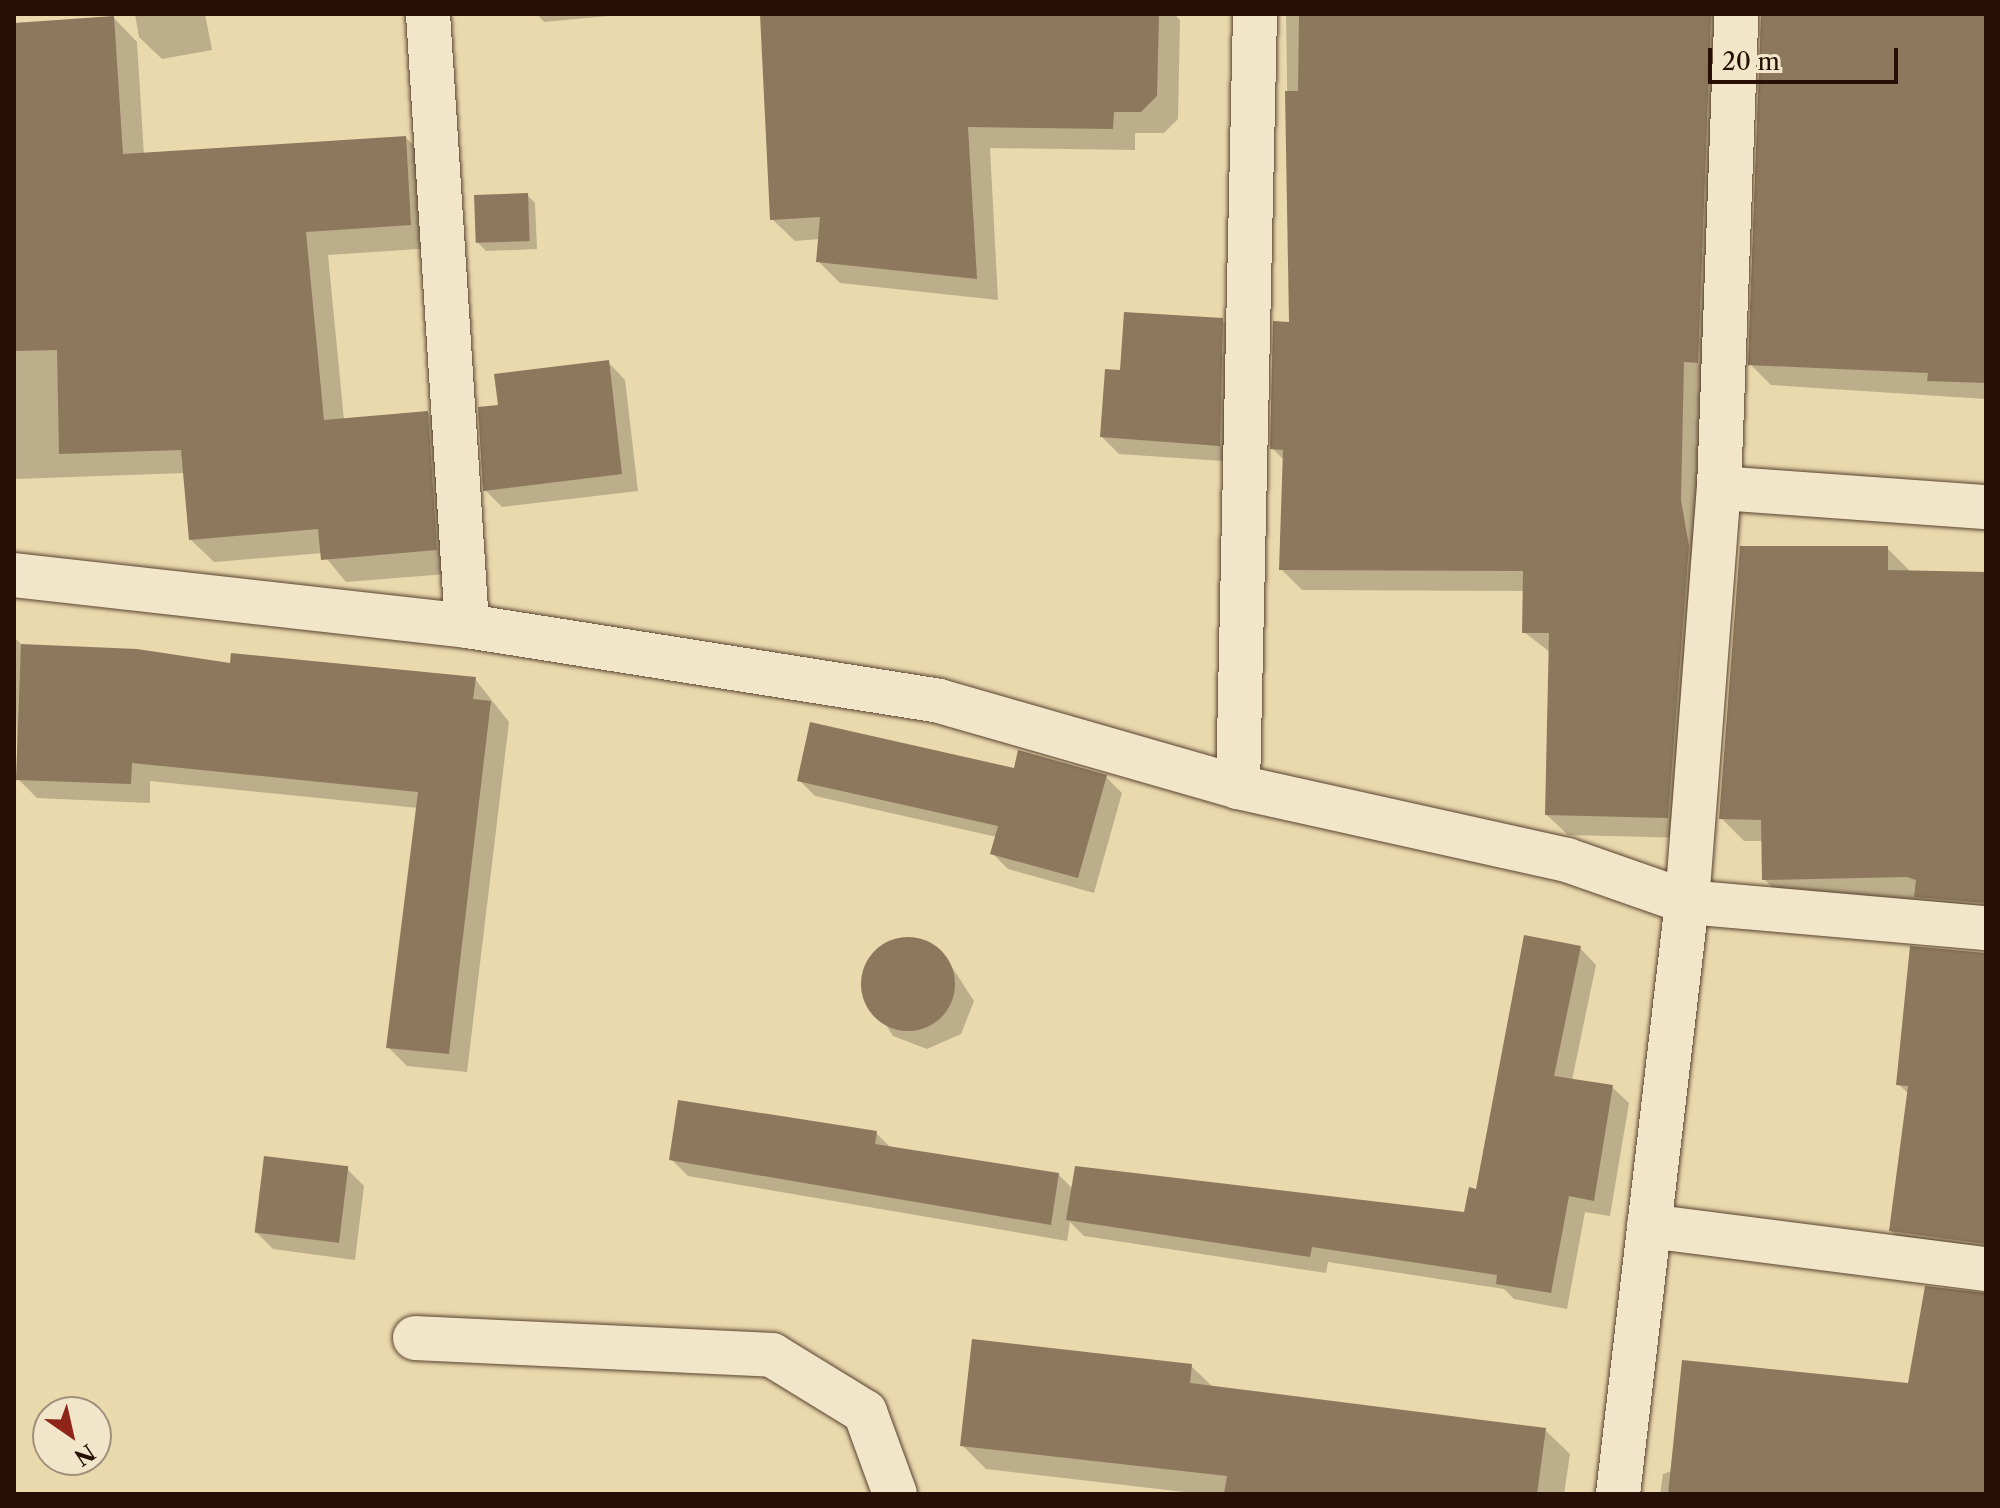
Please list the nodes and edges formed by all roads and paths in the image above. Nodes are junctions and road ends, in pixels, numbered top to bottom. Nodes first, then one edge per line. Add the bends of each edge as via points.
1 (428, 14) edge
2 (1255, 14) edge
3 (1736, 14) edge
4 (1719, 488) junction
5 (1986, 507) edge
6 (14, 575) edge
7 (467, 626) junction
8 (1238, 787) junction
9 (1687, 902) junction
10 (1986, 928) edge
11 (1649, 1226) junction
12 (1986, 1269) edge
13 (415, 1338) dead end
14 (895, 1494) edge
15 (1618, 1494) edge

1 - 7 street
2 - 8 street
3 - 4 street
4 - 5 street
4 - 9 street
6 - 7 street
7 - 8 street via 939,701
8 - 9 street via 1567,860
9 - 10 street
9 - 11 street
11 - 12 street
11 - 15 street
13 - 14 street via 772,1355 865,1412

